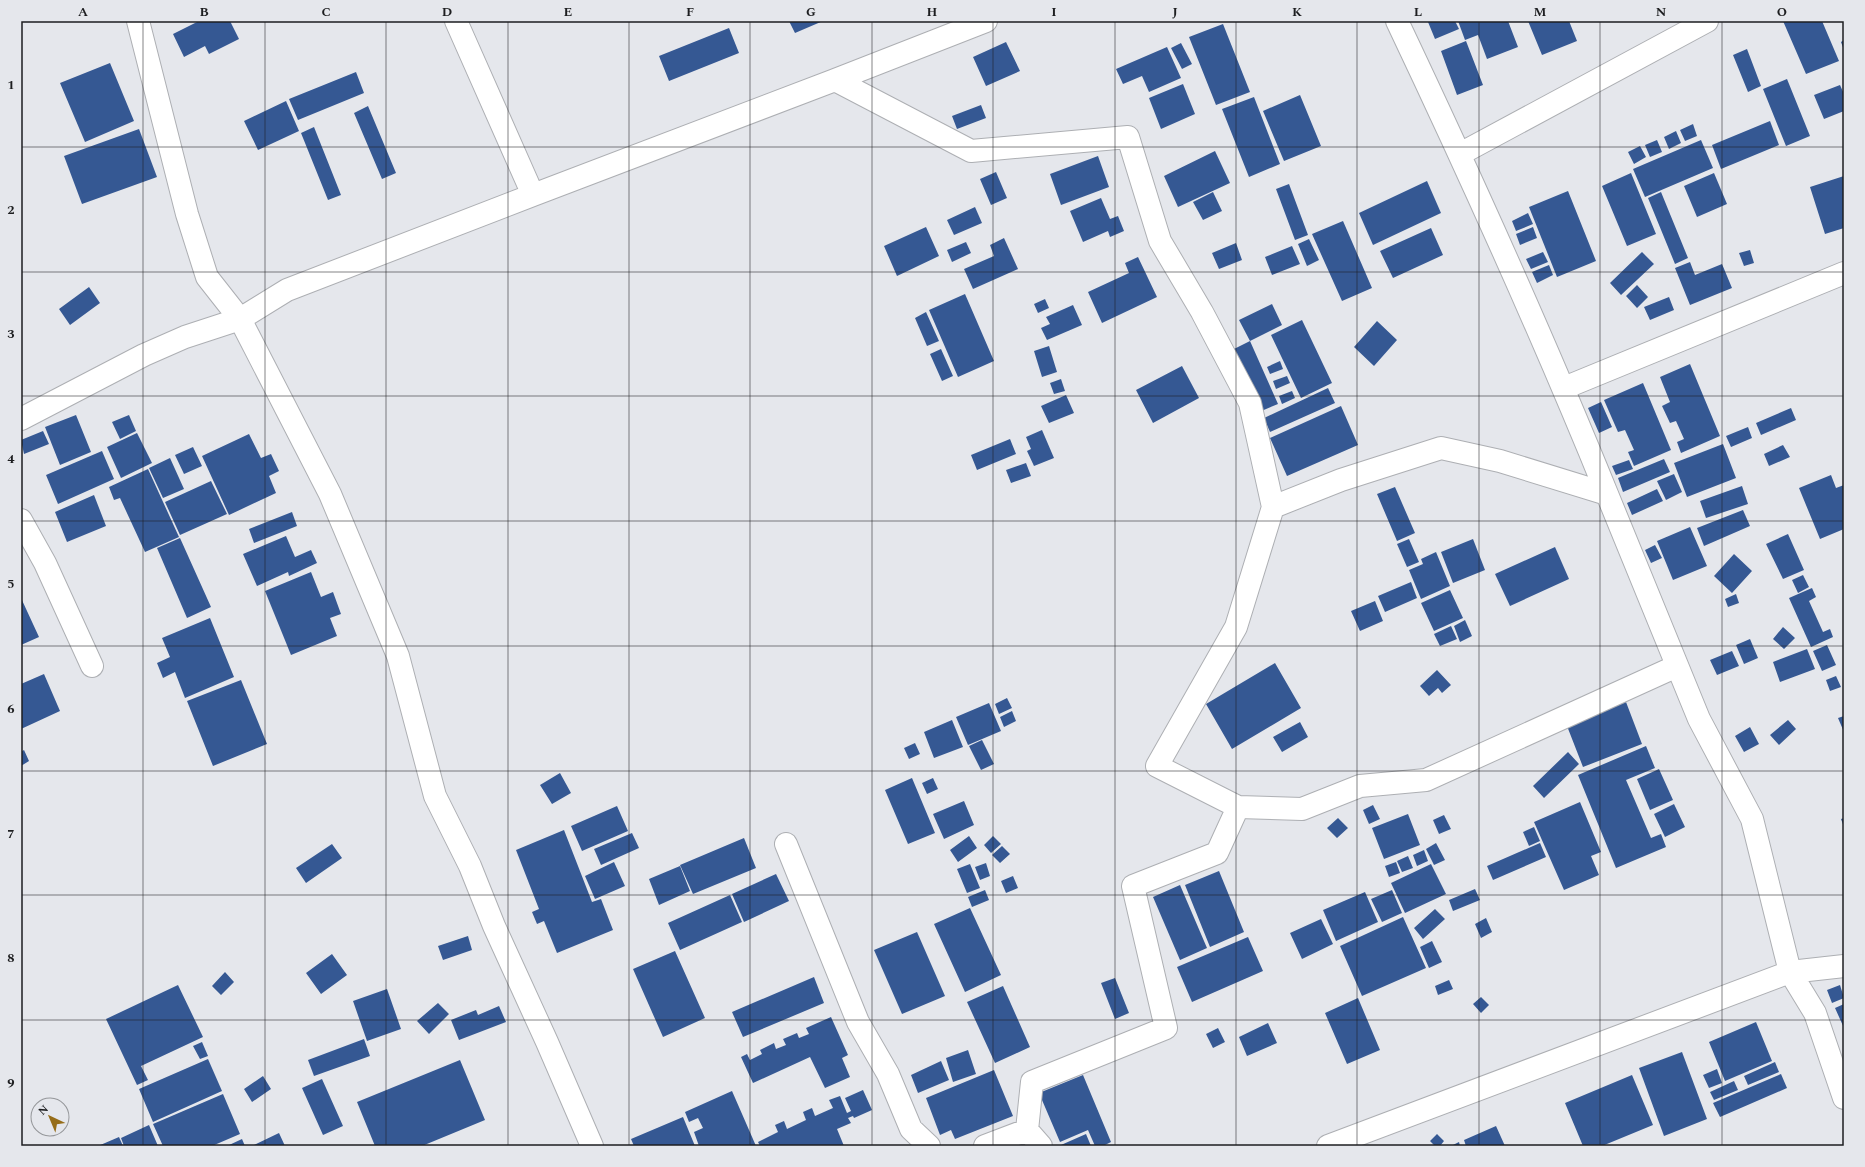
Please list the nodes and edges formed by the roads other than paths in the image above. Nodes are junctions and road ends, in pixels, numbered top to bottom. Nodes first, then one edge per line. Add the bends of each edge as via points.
1 (138, 21) edge
2 (456, 21) edge
3 (986, 21) edge
4 (1397, 21) edge
5 (1707, 21) edge
6 (835, 80) junction
7 (1460, 154) junction
8 (533, 196) junction
9 (1844, 274) edge
10 (240, 319) junction
11 (1564, 388) junction
12 (21, 419) edge
13 (1607, 494) junction
14 (1273, 507) junction
15 (21, 520) edge
16 (92, 666) dead end
17 (1677, 666) junction
18 (1238, 808) junction
19 (786, 844) dead end
20 (1844, 966) edge
21 (1790, 972) junction
22 (1844, 1098) edge
23 (1034, 1138) edge
24 (592, 1146) edge
25 (929, 1146) edge
26 (985, 1146) edge
27 (1328, 1146) edge

1 - 10 street via 187,214 207,277
2 - 8 street
3 - 6 street
4 - 7 street
5 - 7 street
6 - 8 street
6 - 14 street via 971,151 1128,137 1160,241 1202,312 1250,403
7 - 11 street
8 - 10 street via 287,290
9 - 11 street
10 - 12 street via 144,354
10 - 24 street via 330,494 398,656 435,796 470,866
11 - 13 street
13 - 14 street via 1500,461 1441,448 1341,480
13 - 17 street
14 - 18 street via 1236,627 1157,766
15 - 16 street via 45,563
17 - 18 street via 1426,780 1360,786 1302,808
17 - 21 street via 1699,719 1752,819
18 - 23 street via 1217,853 1133,886 1166,1028 1032,1082
19 - 25 street via 858,1022 888,1074 912,1129
20 - 21 street
21 - 22 street via 1815,1013
21 - 27 street
23 - 26 street

